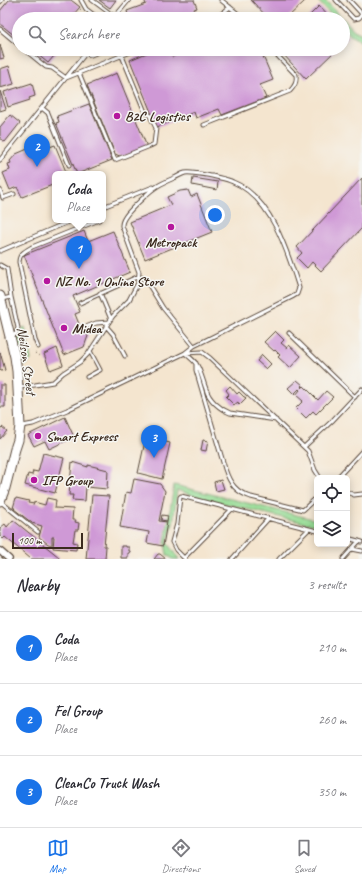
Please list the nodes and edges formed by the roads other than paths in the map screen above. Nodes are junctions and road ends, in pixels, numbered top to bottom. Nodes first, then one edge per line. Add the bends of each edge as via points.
1 (81, 0) edge
2 (92, 0) edge
3 (128, 0) edge
4 (221, 0) edge
5 (336, 0) edge
6 (349, 0) edge
7 (230, 7) junction
8 (90, 12) edge
9 (107, 12) edge
10 (119, 12) edge
11 (224, 12) edge
12 (235, 12) edge
13 (347, 12) edge
14 (350, 15) edge
15 (0, 29) edge
16 (12, 39) edge
17 (33, 56) edge
18 (83, 56) edge
19 (122, 56) joint
20 (278, 56) edge
21 (79, 73) junction
22 (66, 78) junction
23 (42, 108) junction
24 (204, 125) dead end
25 (0, 160) edge
26 (69, 165) dead end
27 (160, 184) junction
28 (0, 190) edge
29 (14, 194) dead end
30 (106, 206) edge
31 (66, 223) edge
32 (92, 223) edge
33 (0, 251) edge
34 (0, 265) edge
35 (139, 276) junction
36 (100, 294) junction
37 (11, 296) junction
38 (0, 297) edge
39 (80, 303) dead end
40 (111, 319) junction
41 (108, 322) junction
42 (106, 326) junction
43 (81, 329) dead end
44 (289, 334) dead end
45 (10, 336) junction
46 (194, 346) junction
47 (38, 348) dead end
48 (90, 351) junction
49 (186, 353) junction
50 (125, 356) dead end
51 (196, 363) junction
52 (87, 377) dead end
53 (18, 387) junction
54 (362, 390) edge
55 (355, 397) junction
56 (276, 420) junction
57 (20, 426) junction
58 (304, 447) junction
59 (362, 451) edge
60 (318, 475) edge
61 (340, 475) edge
62 (350, 493) edge
63 (362, 494) edge
64 (314, 500) edge
65 (0, 501) edge
66 (232, 509) junction
67 (268, 519) junction
68 (309, 529) junction
69 (314, 531) edge
70 (38, 532) dead end
71 (350, 539) edge
72 (361, 541) edge
73 (352, 549) junction
74 (0, 551) edge
75 (362, 551) edge
76 (184, 558) edge
77 (9, 559) edge
78 (232, 559) edge
79 (280, 559) edge
80 (342, 559) edge

1 - 8 lane
2 - 9 lane
3 - 10 lane
4 - 7 lane
5 - 13 lane
6 - 14 lane via 362,14 357,19
7 - 11 lane
7 - 12 lane
15 - 16 lane
17 - 22 lane
18 - 22 lane
19 - 21 lane
19 - 21 lane via 145,112 149,114 156,128 154,144 143,149 115,160
20 - 24 lane via 296,75 295,86 290,91
21 - 22 lane
22 - 23 lane
23 - 25 lane
23 - 26 lane via 48,113
27 - 30 lane
27 - 35 lane via 134,206 122,223 139,268
27 - 46 lane via 185,173 202,174 234,182 252,194 270,217 282,240 299,288 297,294 292,297
28 - 29 lane via 3,198
31 - 33 lane
32 - 47 lane via 32,247 20,257
34 - 37 lane via 7,269
35 - 36 lane
35 - 40 lane via 129,300
35 - 46 lane via 147,282 163,308
36 - 39 lane
36 - 40 lane
37 - 38 lane
37 - 45 lane via 18,328 16,334
38 - 45 main road, Neilson Street
40 - 41 lane
41 - 42 lane
41 - 43 lane via 96,323
42 - 48 lane
42 - 50 lane
44 - 55 lane
45 - 53 main road, Neilson Street
46 - 49 lane
48 - 52 lane via 100,370
48 - 53 lane via 80,362 53,382
49 - 51 lane
49 - 56 lane via 202,352
49 - 57 lane via 67,410 33,424
51 - 56 lane via 206,391 224,411
51 - 64 lane via 225,470 233,486 244,495 302,510
53 - 57 main road, Neilson Street
54 - 55 lane
55 - 58 lane
56 - 58 lane
57 - 65 main road, Neilson Street
58 - 60 lane
59 - 61 lane
62 - 63 lane
65 - 70 lane
66 - 67 lane
66 - 76 lane
66 - 76 lane via 180,497 178,521 172,542
67 - 68 lane
67 - 78 lane
68 - 69 lane
68 - 79 lane
71 - 72 lane
72 - 73 lane
73 - 75 lane
73 - 80 lane
74 - 77 street

